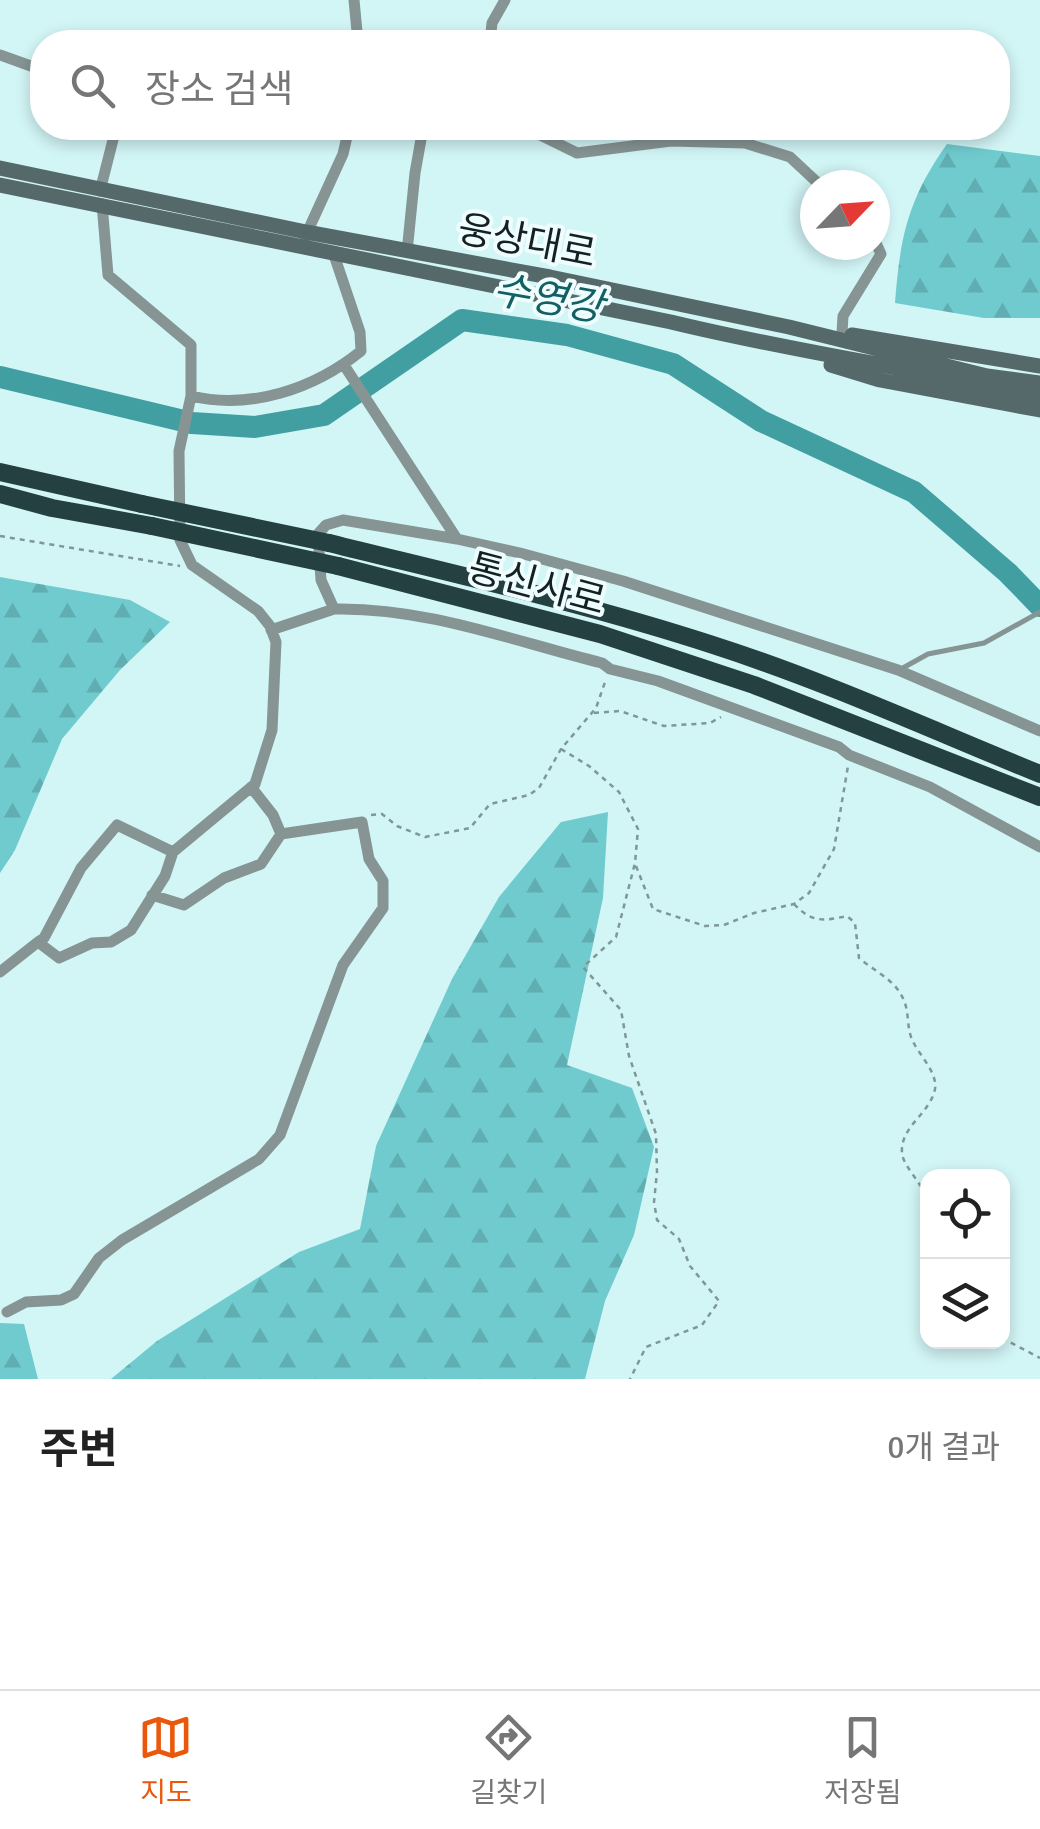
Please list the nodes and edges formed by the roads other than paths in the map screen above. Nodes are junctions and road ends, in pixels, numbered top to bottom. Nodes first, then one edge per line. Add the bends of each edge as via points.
1 (354, 0) edge
2 (505, 0) edge
3 (357, 30) edge
4 (491, 30) edge
5 (0, 55) edge
6 (30, 66) edge
7 (113, 140) edge
8 (347, 140) edge
9 (420, 140) edge
10 (550, 140) edge
11 (0, 168) edge
12 (804, 170) edge
13 (0, 184) edge
14 (101, 198) junction
15 (304, 239) junction
16 (333, 252) junction
17 (408, 252) junction
18 (877, 260) edge
19 (789, 327) junction
20 (842, 333) junction
21 (774, 347) junction
22 (1040, 366) edge
23 (347, 367) junction
24 (1040, 384) edge
25 (1040, 396) edge
26 (189, 402) junction
27 (1040, 410) edge
28 (0, 472) edge
29 (0, 494) edge
30 (457, 539) junction
31 (334, 609) junction
32 (1038, 613) edge
33 (272, 630) junction
34 (898, 670) junction
35 (1040, 731) edge
36 (1039, 773) edge
37 (251, 787) junction
38 (1040, 800) edge
39 (281, 834) junction
40 (1040, 847) edge
41 (173, 852) junction
42 (152, 895) junction
43 (38, 942) junction
44 (0, 972) edge
45 (7, 1312) dead end

1 - 3 street
2 - 4 street
5 - 6 street
7 - 14 street
8 - 15 street
9 - 17 street
10 - 12 street via 577,153 671,142 745,143 790,157
11 - 14 main road, 웅상대로
13 - 14 main road, 웅상대로
14 - 15 main road, 웅상대로
14 - 26 street via 108,275 191,345
15 - 16 main road, 웅상대로
15 - 17 main road, 웅상대로
16 - 21 main road, 웅상대로
16 - 23 street via 360,332 361,352
17 - 19 main road, 웅상대로
18 - 20 street via 843,316
19 - 20 main road
19 - 24 main road, 웅상대로
20 - 22 main road
21 - 25 main road, 웅상대로
21 - 27 main road via 880,380
23 - 26 street via 276,396
23 - 30 street
26 - 33 street via 179,451 180,540 192,565 258,611
28 - 36 highway, 통신사로, bridge via 586,607 716,646
29 - 38 highway, 통신사로, bridge via 338,566 600,634 772,691
30 - 31 street via 343,520 326,525 318,534 321,580
30 - 34 street via 623,581
31 - 33 street
31 - 40 street via 420,616 658,681 839,747
32 - 34 lane via 984,643 928,654
33 - 37 street via 272,730
34 - 35 street
37 - 39 street
37 - 41 street
39 - 42 street via 261,864 224,878 184,905
39 - 45 street via 362,822 369,859 383,880 383,908 343,965 280,1136 258,1159 110,1249 74,1294
41 - 42 street
41 - 43 street via 117,825 81,868
42 - 43 street via 138,922 111,942 58,958
43 - 44 street

